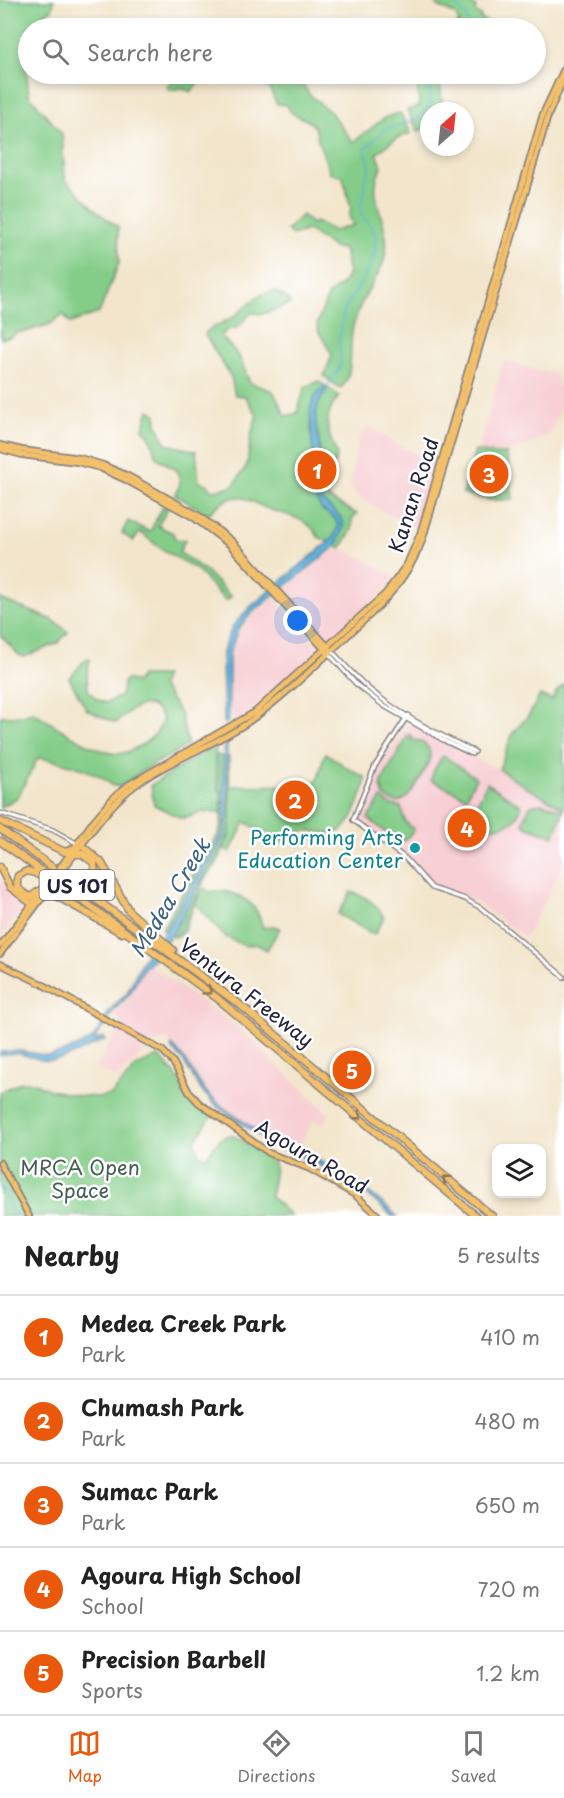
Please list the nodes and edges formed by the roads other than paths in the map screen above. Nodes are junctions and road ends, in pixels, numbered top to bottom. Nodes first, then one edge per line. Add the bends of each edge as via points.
1 (564, 69) edge
2 (564, 78) edge
3 (0, 447) edge
4 (328, 650) junction
5 (407, 717) junction
6 (473, 753) dead end
7 (0, 813) edge
8 (0, 821) edge
9 (0, 829) edge
10 (0, 841) edge
11 (77, 848) junction
12 (32, 852) junction
13 (0, 867) edge
14 (48, 885) junction
15 (42, 898) junction
16 (34, 905) junction
17 (107, 919) junction
18 (131, 936) junction
19 (155, 938) junction
20 (0, 946) edge
21 (0, 954) edge
22 (0, 964) edge
23 (564, 977) edge
24 (0, 1162) edge
25 (29, 1216) edge
26 (379, 1216) edge
27 (476, 1216) edge
28 (492, 1216) edge

1 - 4 main road, Kanan Road via 543,114 417,543 385,594
2 - 4 main road, Kanan Road via 548,116 417,554 385,600
3 - 4 main road via 87,460 118,471 212,524 232,541
4 - 5 street via 364,685
4 - 11 main road, Kanan Road via 245,724 127,792
5 - 6 street
5 - 23 street via 375,766 353,820 405,858 432,888 481,908
7 - 11 street via 53,830
8 - 11 highway via 65,852
9 - 12 highway, Ventura Freeway / US 101
10 - 17 highway, Ventura Freeway / US 101
11 - 12 highway via 94,863 94,873 87,880 79,880
11 - 14 main road, Kanan Road, bridge
11 - 19 highway via 101,862 129,911
12 - 19 highway, Ventura Freeway / US 101
13 - 16 highway via 10,887
14 - 15 main road, Kanan Road
14 - 16 main road, Kanan Road
14 - 17 highway via 31,897 19,890 17,879 24,872 35,873
15 - 16 main road, Kanan Road
15 - 18 highway via 55,895
16 - 20 main road, Kanan Road
16 - 21 main road, Kanan Road
17 - 18 highway, Ventura Freeway / US 101
18 -> 27 highway, Ventura Freeway / US 101 via 238,1015
28 -> 19 highway, Ventura Freeway / US 101
22 - 26 main road, Agoura Road via 163,1051 193,1098 269,1153 310,1169 355,1195
24 - 25 main road

